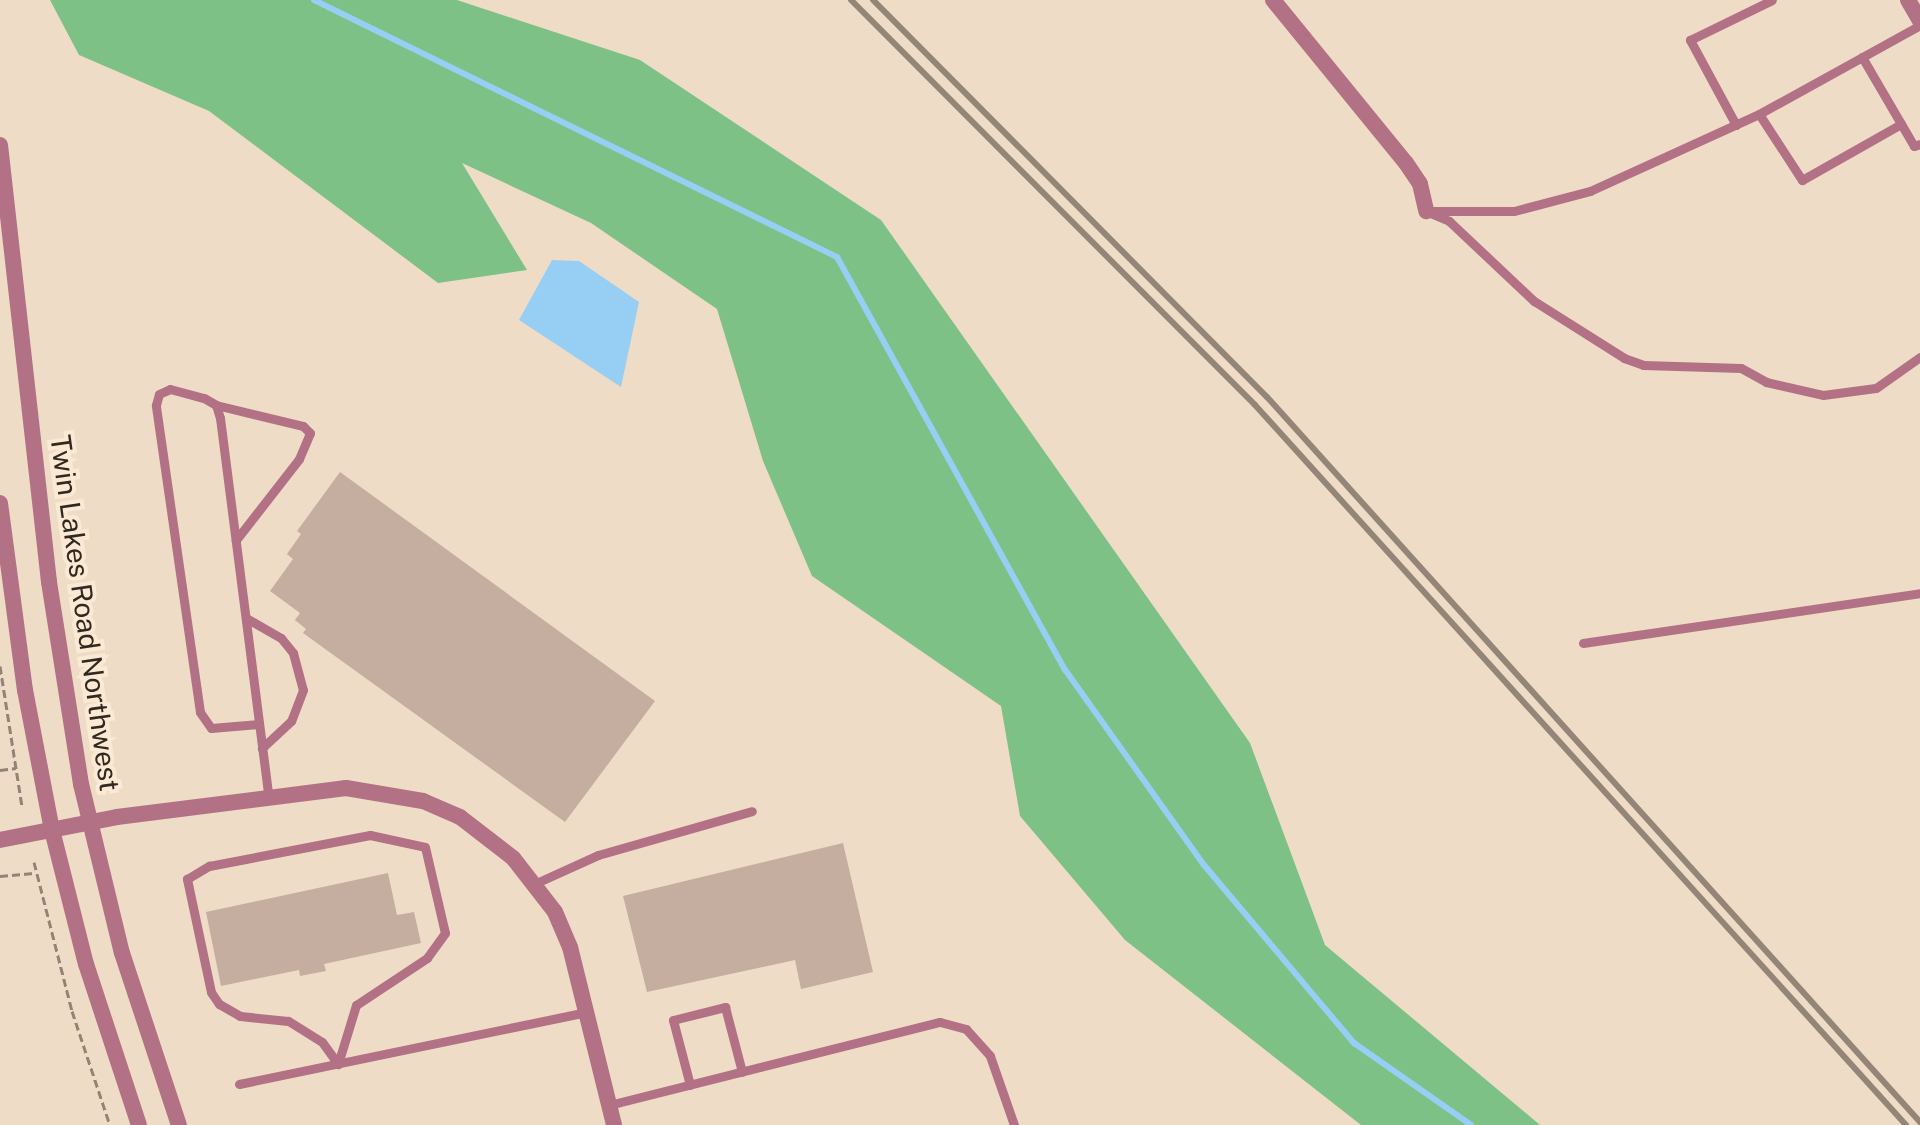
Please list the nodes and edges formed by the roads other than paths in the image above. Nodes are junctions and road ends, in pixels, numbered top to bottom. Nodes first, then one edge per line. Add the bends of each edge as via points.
1 (1273, 0) edge
2 (1772, 0) edge
3 (1908, 0) edge
4 (1920, 23) edge
5 (1862, 57) junction
6 (1759, 114) junction
7 (1901, 124) junction
8 (1736, 125) junction
9 (1920, 144) edge
10 (0, 145) edge
11 (1426, 211) junction
12 (1920, 357) edge
13 (216, 405) junction
14 (0, 503) edge
15 (236, 540) junction
16 (1920, 593) edge
17 (246, 618) junction
18 (1583, 643) dead end
19 (259, 724) junction
20 (262, 748) junction
21 (268, 795) junction
22 (752, 811) dead end
23 (90, 821) junction
24 (52, 830) junction
25 (0, 840) edge
26 (534, 884) junction
27 (587, 1012) junction
28 (338, 1064) junction
29 (742, 1072) junction
30 (239, 1084) dead end
31 (690, 1085) junction
32 (609, 1105) junction
33 (139, 1125) edge
34 (179, 1125) edge
35 (614, 1125) edge
36 (1014, 1125) edge

1 - 11 street via 1406,163 1420,184
2 - 8 lane via 1690,40
3 - 4 street
4 - 5 lane
5 - 6 lane
5 - 7 lane
6 - 7 lane via 1802,180
6 - 8 lane
7 - 9 lane via 1914,146
8 - 11 lane via 1560,201 1514,211
10 - 23 street, Twin Lakes Road Northwest via 51,596
11 - 12 lane via 1449,221 1534,301 1643,365 1741,368 1766,382 1823,395 1876,388
13 - 15 lane
13 - 15 lane via 303,426 310,433 299,459
13 - 19 lane via 170,389 159,394 156,405 200,712 211,728
14 - 24 street via 25,690
15 - 17 lane
16 - 18 lane
17 - 19 lane
17 - 20 lane via 281,638 293,653 303,690 291,721
19 - 20 lane
20 - 21 lane
21 - 23 street
21 - 26 street via 346,788 382,792 460,817 513,858
22 - 26 lane via 598,855
23 - 24 street
23 - 34 street, Twin Lakes Road Northwest via 122,953
24 - 25 street
24 - 33 street via 86,964
26 - 27 street via 570,947
27 - 28 lane
27 - 32 street
28 - 28 lane via 322,1042 288,1021 240,1016 219,1004 211,992 187,890 193,872 370,835 425,847 445,933 427,958 356,1005
28 - 30 lane
29 - 31 lane
29 - 31 lane via 725,1007 673,1020
29 - 36 lane via 940,1022 966,1029 990,1056
31 - 32 lane
32 - 35 street

